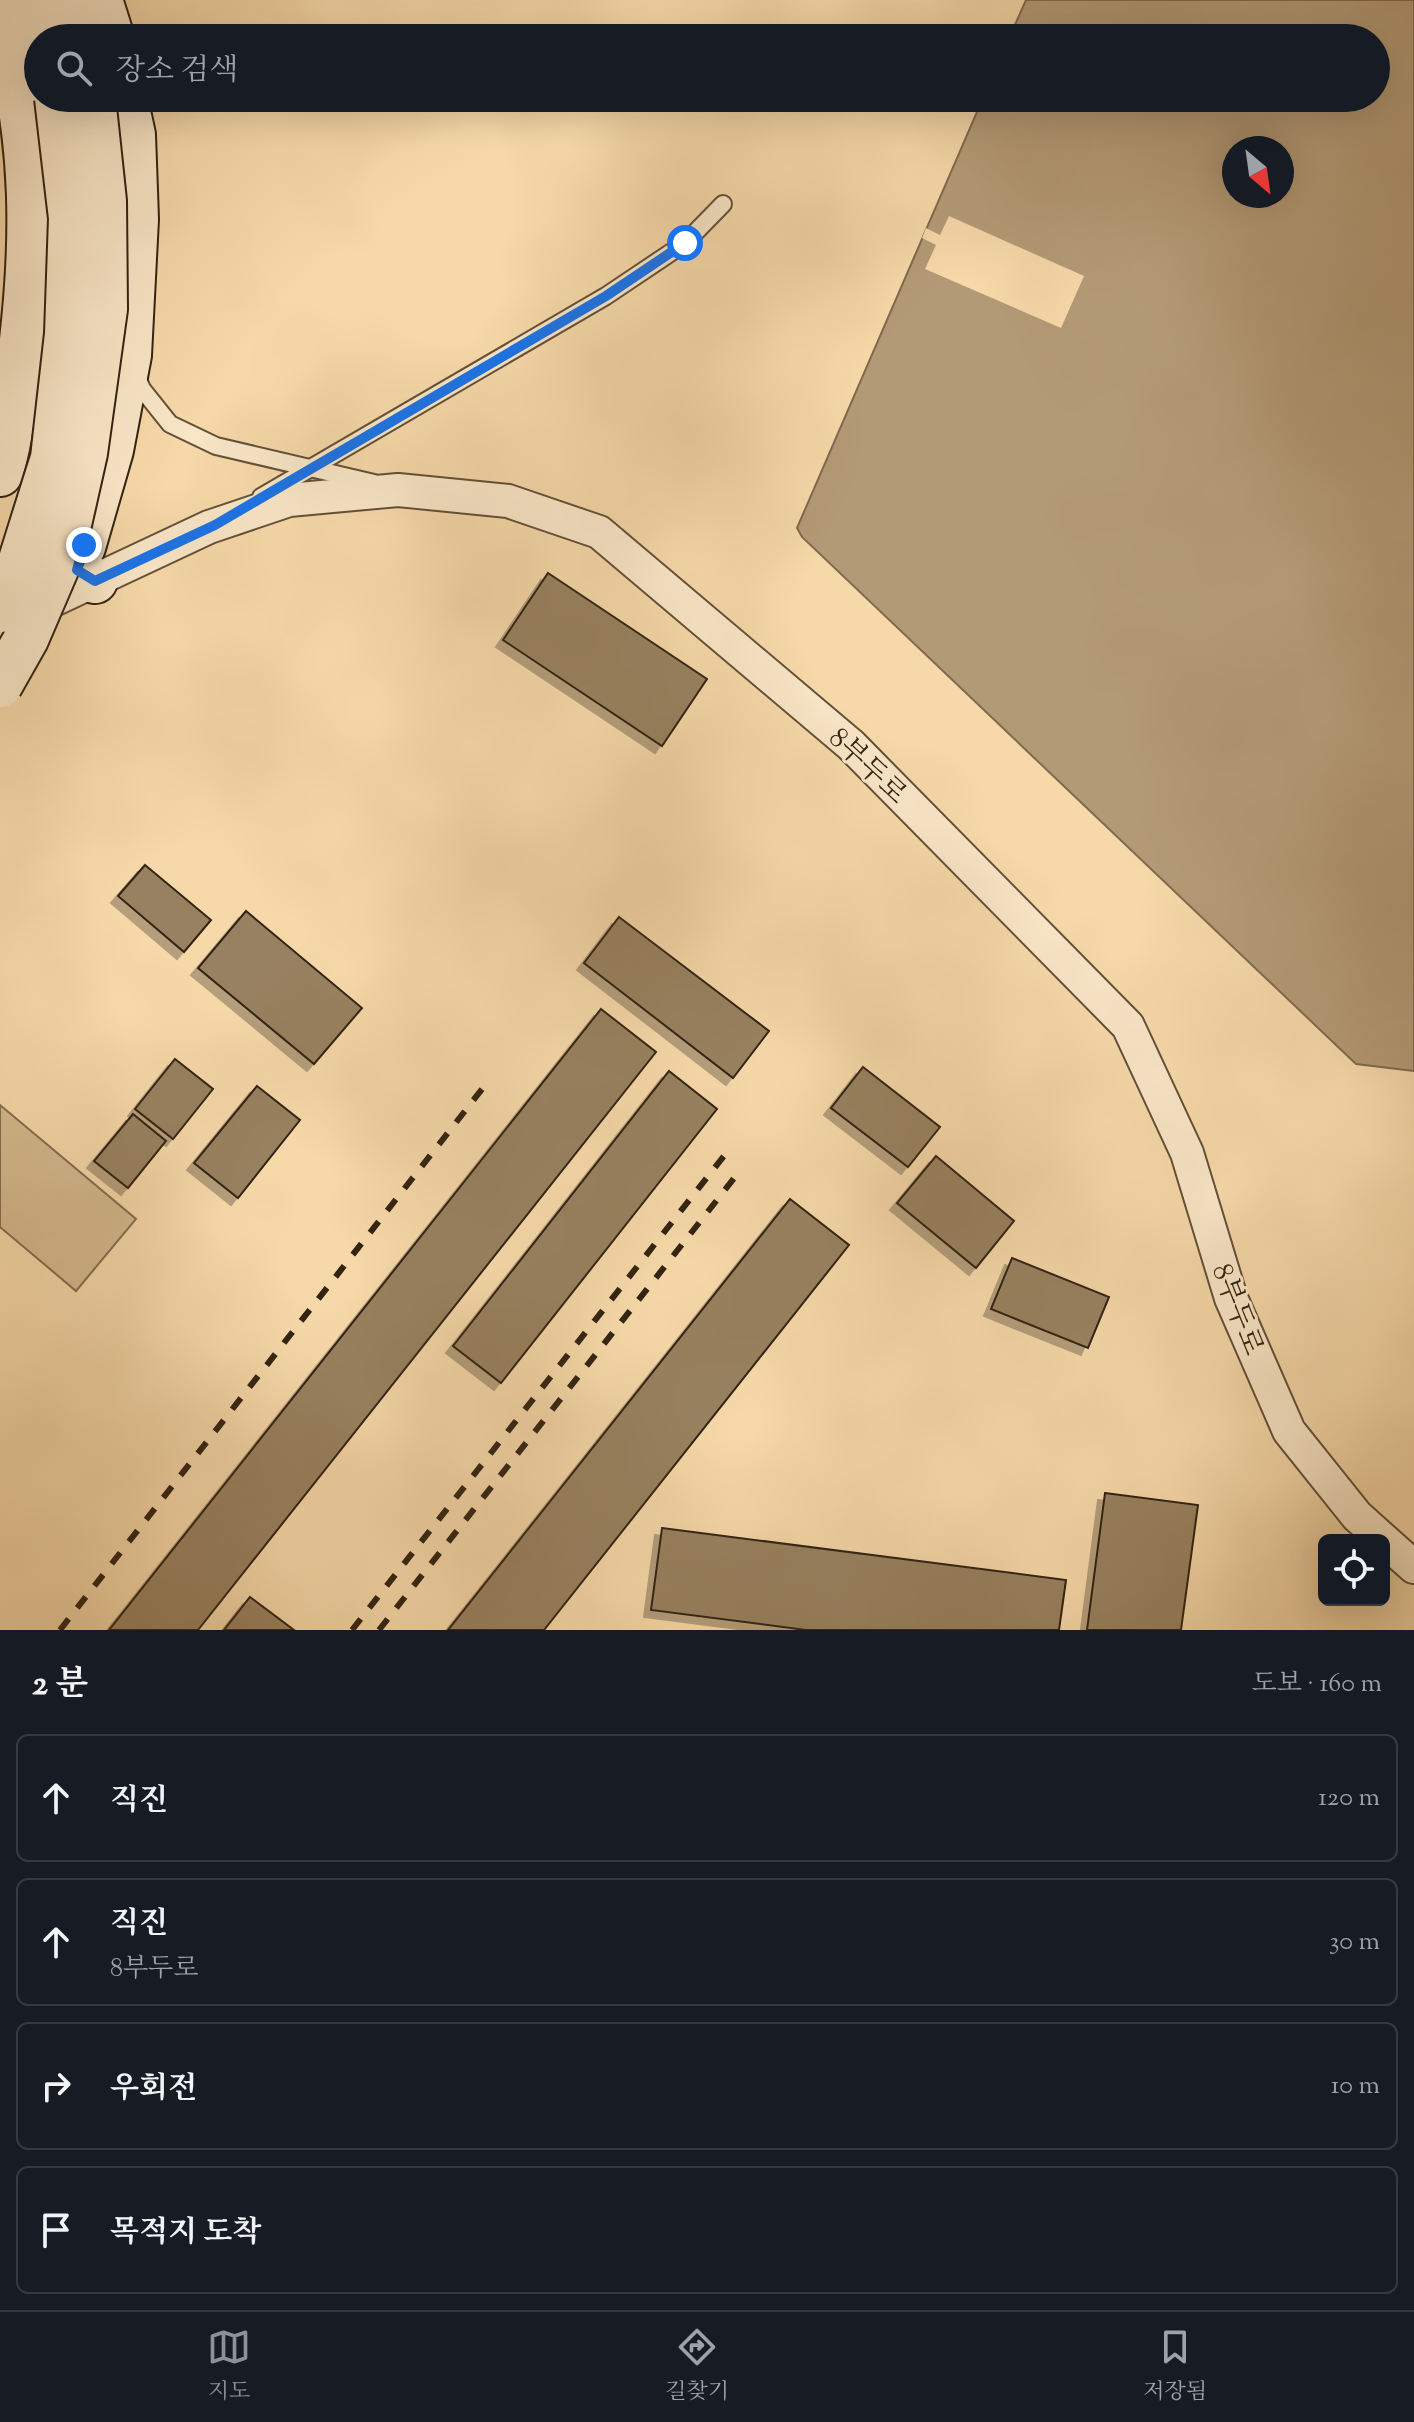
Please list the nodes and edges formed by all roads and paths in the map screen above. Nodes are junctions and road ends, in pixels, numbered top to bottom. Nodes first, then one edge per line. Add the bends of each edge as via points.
1 (31, 0) edge
2 (68, 0) edge
3 (100, 0) edge
4 (0, 16) edge
5 (39, 24) edge
6 (76, 24) edge
7 (108, 24) edge
8 (59, 112) edge
9 (94, 112) edge
10 (128, 112) edge
11 (723, 204) dead end
12 (129, 355) junction
13 (10, 428) junction
14 (313, 467) junction
15 (0, 474) edge
16 (398, 490) junction
17 (215, 525) junction
18 (79, 582) junction
19 (0, 610) edge
20 (0, 626) edge
21 (0, 685) edge
22 (1414, 1567) edge

1 - 5 main road
2 - 6 main road
3 - 7 main road
4 - 13 main road via 26,136 31,219
8 - 19 main road, bridge via 71,218 66,350 53,458
9 - 21 main road, bridge via 104,201 105,309 85,453 62,555
10 - 12 main road via 136,219
11 - 14 lane via 685,243 606,296
12 - 14 lane via 142,389 170,424 216,446
12 - 18 main road
13 - 15 main road
13 - 18 main road via 51,545
14 - 16 lane
14 - 17 lane
16 - 17 street, 8부두로 via 289,500
16 - 22 street, 8부두로 via 508,501 599,532 851,745 1128,1026 1187,1153 1231,1298 1289,1431 1357,1516
17 - 18 street, 8부두로
18 - 20 street, 8부두로

